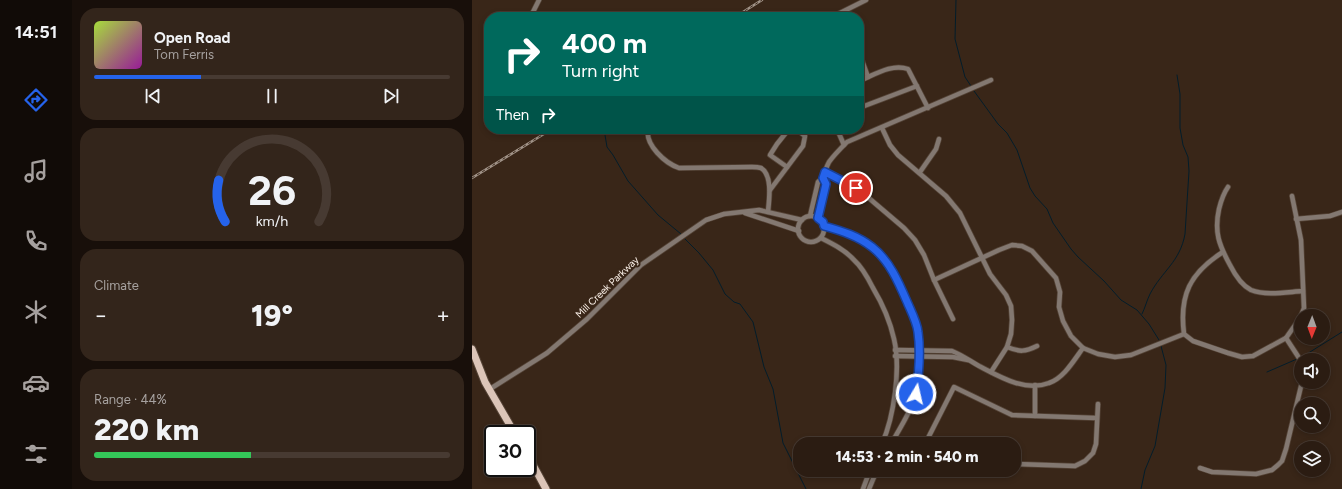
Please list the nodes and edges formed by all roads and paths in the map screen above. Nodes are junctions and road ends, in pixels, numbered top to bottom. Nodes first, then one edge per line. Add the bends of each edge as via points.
1 (540, 0) edge
2 (866, 0) edge
3 (844, 11) edge
4 (533, 12) edge
5 (864, 66) edge
6 (868, 77) junction
7 (864, 79) edge
8 (992, 80) dead end
9 (918, 86) junction
10 (864, 106) edge
11 (928, 108) junction
12 (882, 128) junction
13 (648, 134) edge
14 (785, 134) edge
15 (802, 134) edge
16 (839, 134) edge
17 (939, 139) dead end
18 (844, 145) junction
19 (787, 167) junction
20 (920, 172) junction
21 (824, 175) junction
22 (1228, 187) dead end
23 (770, 190) junction
24 (1292, 196) dead end
25 (768, 212) junction
26 (1342, 212) edge
27 (743, 213) junction
28 (810, 216) junction
29 (818, 218) junction
30 (1296, 219) junction
31 (802, 220) junction
32 (824, 226) junction
33 (798, 231) junction
34 (821, 238) junction
35 (1223, 252) junction
36 (982, 258) junction
37 (934, 280) junction
38 (1303, 291) junction
39 (953, 319) dead end
40 (1184, 334) junction
41 (1286, 338) junction
42 (1037, 346) dead end
43 (1007, 347) junction
44 (1083, 348) junction
45 (472, 349) edge
46 (895, 350) junction
47 (920, 353) junction
48 (1296, 353) edge
49 (895, 356) junction
50 (991, 372) junction
51 (1035, 385) junction
52 (490, 389) junction
53 (1300, 389) edge
54 (1098, 404) dead end
55 (1035, 416) junction
56 (1096, 418) junction
57 (511, 425) edge
58 (885, 437) edge
59 (895, 437) edge
60 (929, 437) edge
61 (1021, 464) edge
62 (1200, 468) dead end
63 (536, 471) edge
64 (867, 477) edge
65 (875, 477) edge
66 (546, 489) edge
67 (863, 489) edge
68 (869, 489) edge

1 - 4 street
2 - 3 street
5 - 6 street
6 - 7 street
6 - 9 street via 894,67 902,67 908,69
8 - 11 street
9 - 10 street
9 - 11 street
11 - 12 street
12 - 18 street
12 - 20 street via 898,155
13 - 23 street via 654,148 671,165 688,169 759,167 768,179
14 - 19 street via 770,155
15 - 19 street via 805,136 803,146
16 - 18 street
17 - 20 street via 936,149
18 - 21 street via 828,164
19 - 23 street
20 - 36 street via 960,213
21 - 28 street via 818,182
21 - 29 street via 826,184
21 - 37 street via 856,188 904,228 924,255
22 - 35 street via 1223,194 1216,230
23 - 25 street
24 - 30 street
25 - 27 street, Mill Creek Parkway via 759,210
25 - 31 street, Mill Creek Parkway
26 - 30 street via 1330,216
27 - 33 street
27 - 52 street, Mill Creek Parkway via 724,214 706,220 641,265 587,319 547,353
28 - 29 street
28 - 31 street
29 - 32 street
30 - 38 street via 1301,240
31 - 33 street
32 - 34 street
32 - 47 street via 858,237 882,256 895,276 912,314 918,330
33 - 34 street via 801,237 809,242
34 - 46 street via 842,249 861,267 888,321
35 - 38 street via 1239,280 1252,290 1278,293
35 - 40 street via 1209,261 1186,292 1182,307
36 - 37 street
36 - 43 street via 1011,306 1011,334
36 - 44 street via 1012,245 1032,251 1056,278 1063,321 1071,336
37 - 39 street
38 - 41 street via 1304,308
40 - 41 street via 1193,341 1242,357 1253,356
40 - 44 street via 1131,355 1115,357
41 - 48 street
42 - 43 street via 1027,351 1016,351
43 - 50 street
44 - 51 street via 1060,375 1049,383
45 - 52 main road
46 - 47 street
46 - 49 street
47 - 49 street
47 - 50 street via 970,360
47 - 59 street via 916,394
49 - 58 street via 896,390 891,419
50 - 51 street via 1013,382
51 - 55 street
52 - 57 main road
53 - 62 street via 1284,455 1278,466 1256,474 1212,472
54 - 56 street
55 - 56 street
55 - 60 street via 1012,415 954,387
56 - 61 street via 1096,444 1093,453 1085,461 1075,466
63 - 66 main road
64 - 67 street
65 - 68 street

